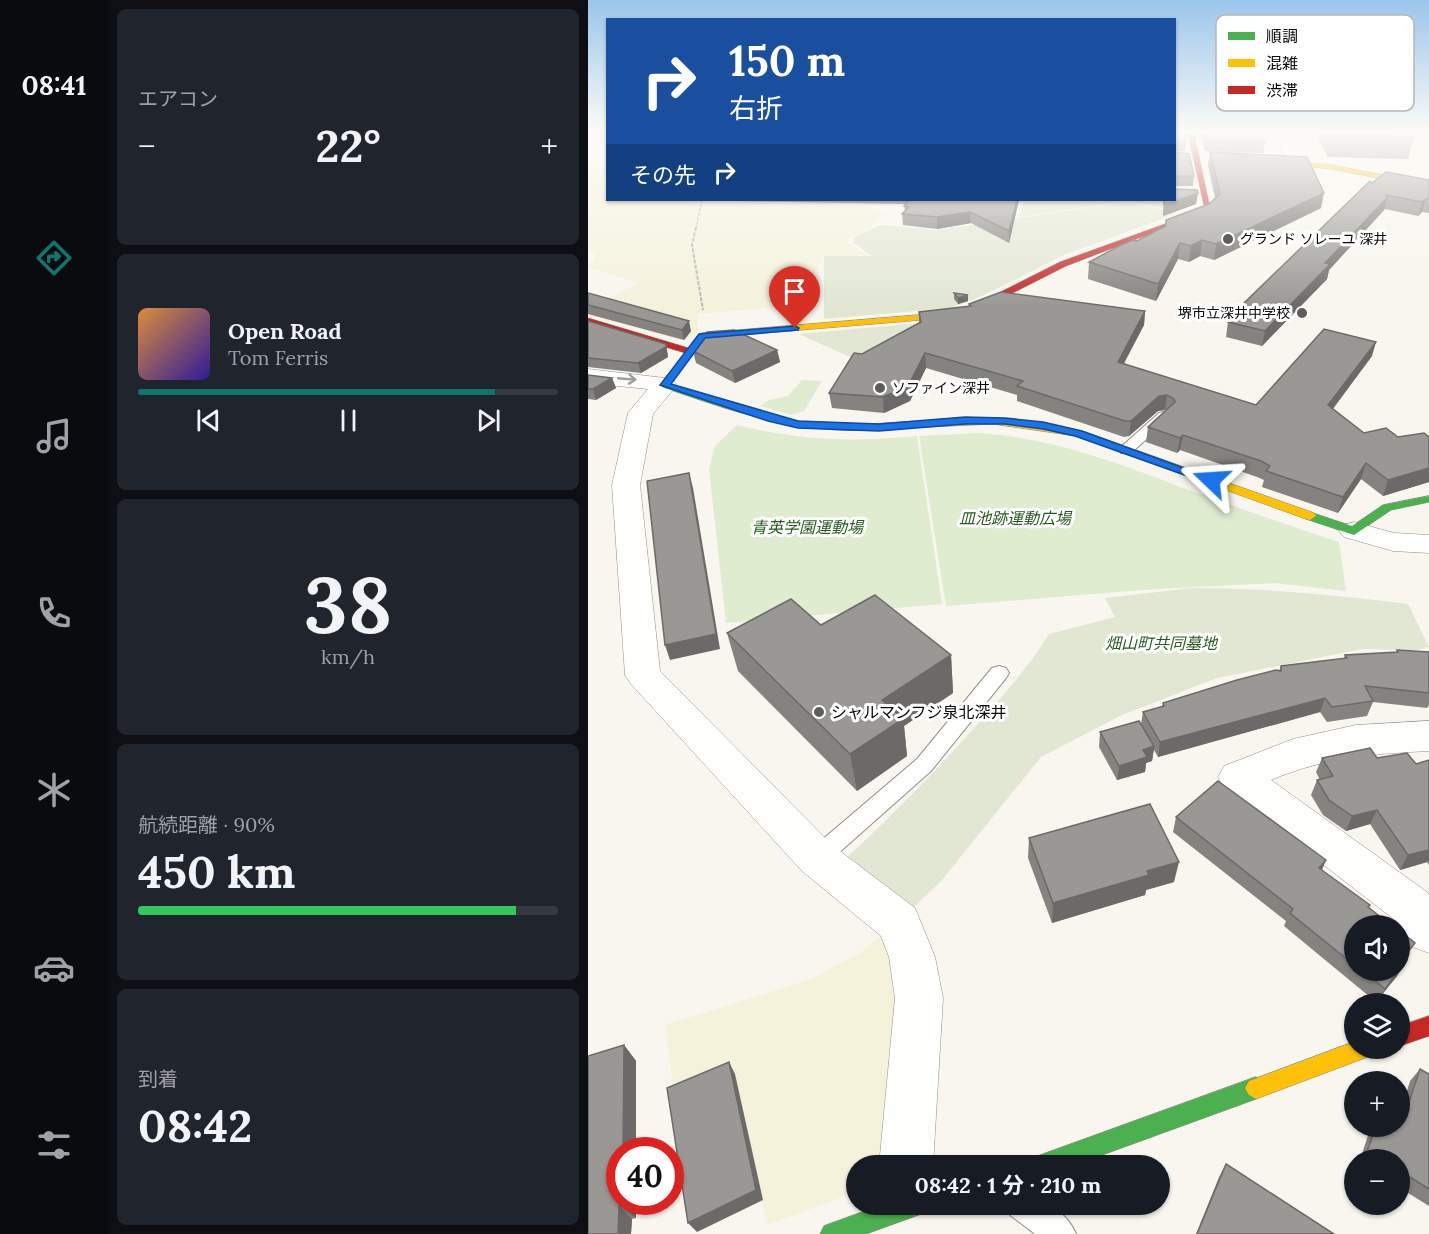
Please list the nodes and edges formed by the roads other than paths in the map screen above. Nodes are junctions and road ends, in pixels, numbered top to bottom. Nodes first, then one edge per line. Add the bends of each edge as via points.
1 (1204, 191) edge
2 (1185, 194) edge
3 (1205, 194) junction
4 (588, 321) edge
5 (692, 352) junction
6 (588, 376) edge
7 (665, 385) junction
8 (1164, 416) edge
9 (1126, 450) junction
10 (1429, 499) edge
11 (1354, 531) junction
12 (1429, 544) edge
13 (999, 673) dead end
14 (1429, 736) edge
15 (817, 858) junction
16 (1429, 932) edge
17 (1429, 1026) edge
18 (1410, 1033) edge
19 (1344, 1056) edge
20 (908, 1155) edge
21 (1070, 1155) edge
22 (878, 1215) edge
23 (1035, 1215) edge
24 (832, 1234) edge
25 (1060, 1234) edge

1 - 3 street
2 - 3 street
3 - 5 street via 1208,207 1200,213 1063,264 955,315 702,336
4 - 5 street
5 - 7 street
6 -> 7 street
7 - 9 street via 798,424 879,428 1005,421 1078,433
7 - 15 street via 641,413 626,485 643,675
8 - 9 lane
9 - 11 street
10 - 11 street via 1387,507
11 - 12 street via 1393,542
13 - 15 lane via 924,765
14 - 16 street via 1345,742 1293,754 1238,777 1411,906
15 - 20 street via 899,922 912,957 919,998
17 - 18 street
19 - 21 street
22 - 24 street
23 - 25 lane

